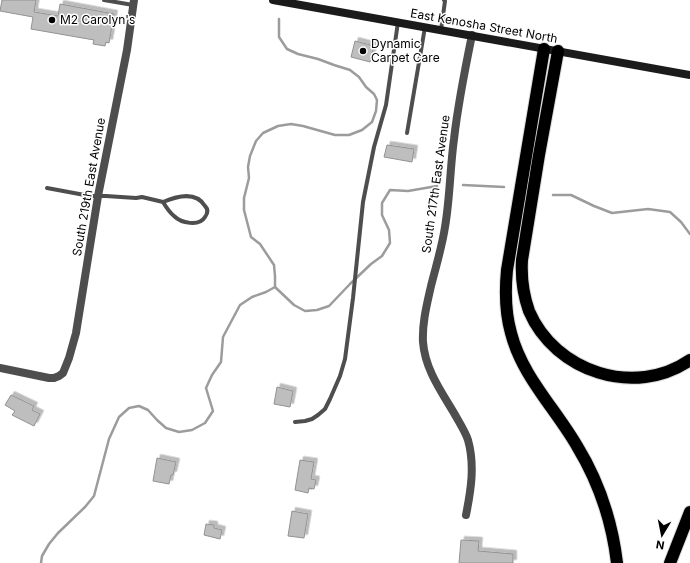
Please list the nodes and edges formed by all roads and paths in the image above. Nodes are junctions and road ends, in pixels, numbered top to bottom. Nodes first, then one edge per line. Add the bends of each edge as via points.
1 (104, 0) edge
2 (273, 0) edge
3 (444, 0) edge
4 (134, 3) edge
5 (398, 22) junction
6 (426, 27) junction
7 (441, 30) junction
8 (472, 35) junction
9 (544, 49) junction
10 (558, 51) junction
11 (690, 75) edge
12 (407, 132) dead end
13 (47, 188) dead end
14 (98, 196) junction
15 (163, 202) junction
16 (690, 360) edge
17 (0, 368) edge
18 (295, 422) dead end
19 (690, 512) edge
20 (466, 515) dead end
21 (617, 563) edge
22 (670, 563) edge

1 - 4 lane
2 - 5 main road, East Kenosha Street North
3 - 7 lane
4 - 14 street, South 219th East Avenue
5 - 6 main road, East Kenosha Street North
5 - 18 lane via 386,105 363,202 345,359 324,409 312,419
6 - 7 main road, East Kenosha Street North
6 - 12 lane
7 - 8 main road, East Kenosha Street North
8 - 9 main road, East Kenosha Street North
8 - 20 street, South 217th East Avenue via 458,109 445,225 426,306 423,331 428,366 468,440 472,477
9 - 10 main road, East Kenosha Street North
9 - 21 highway via 507,270 507,316 522,361 577,445 595,481 612,530
10 - 11 main road, East Kenosha Street North
10 - 16 highway via 522,260 524,294 530,311 539,329 560,352 592,371 623,378 637,378 654,376
13 - 14 lane
14 - 15 lane via 142,197
14 - 17 street, South 219th East Avenue via 76,333 66,367 59,376 49,378
15 - 15 lane via 175,218 182,221 195,223 204,219 207,212 207,208 197,198 174,197
19 - 22 highway

